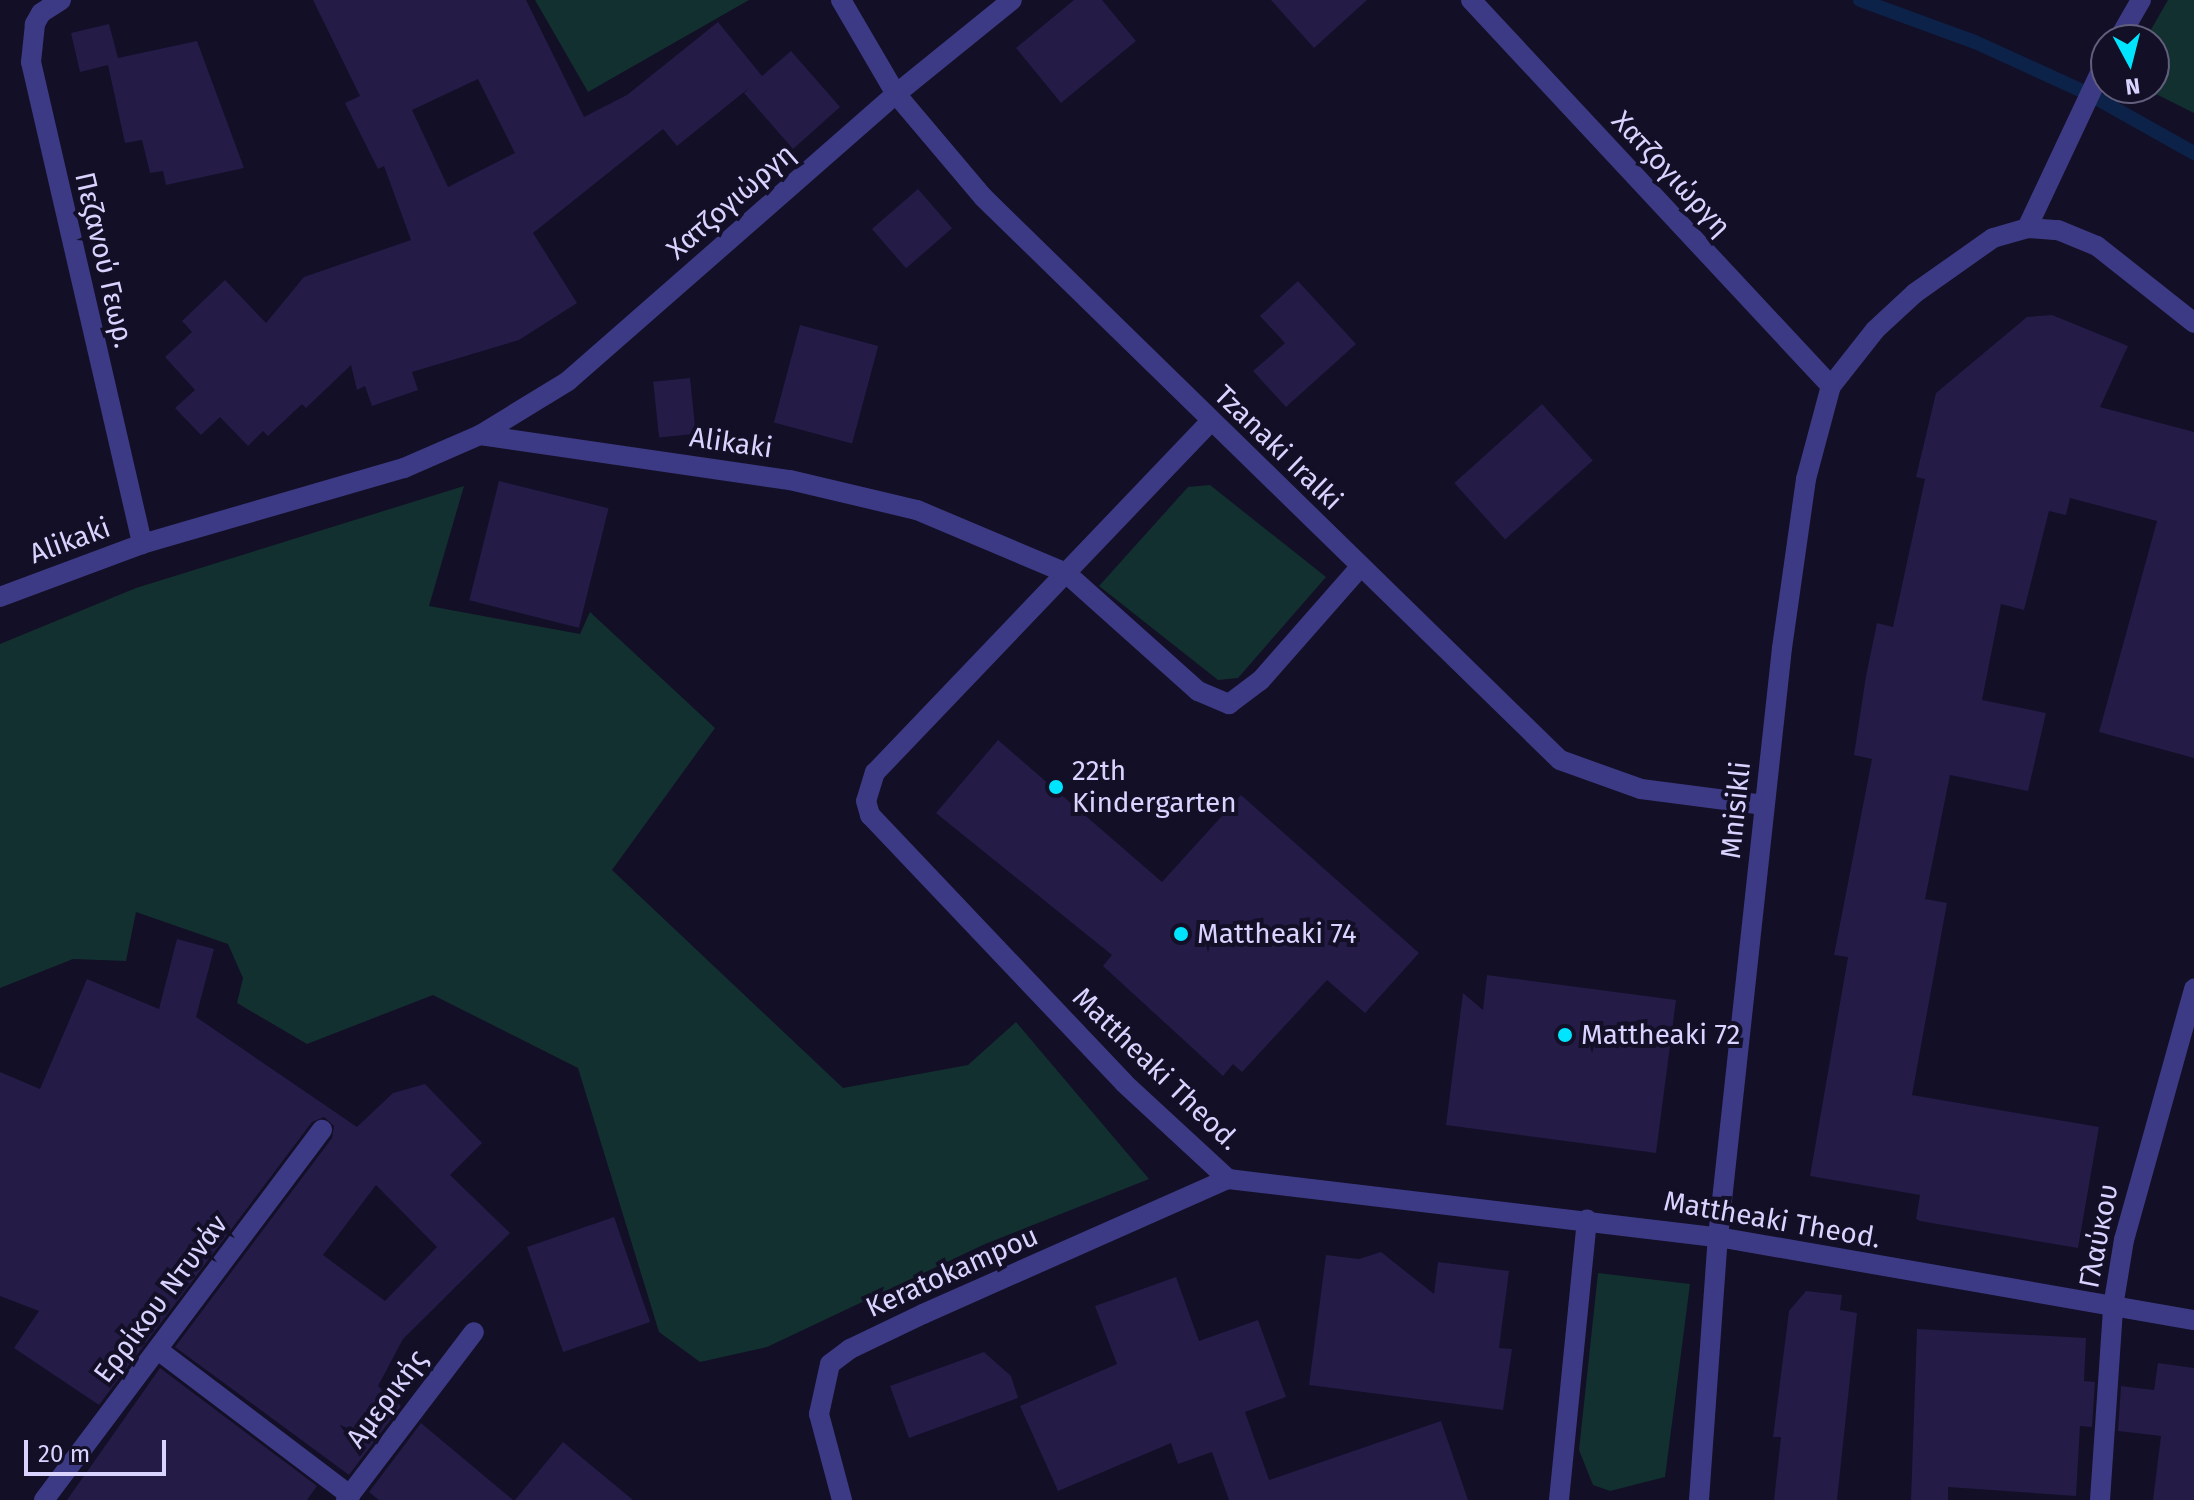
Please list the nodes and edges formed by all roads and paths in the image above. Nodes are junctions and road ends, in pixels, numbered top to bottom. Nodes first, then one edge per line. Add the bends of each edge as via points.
1 (61, 0) edge
2 (841, 0) edge
3 (1012, 0) edge
4 (1471, 0) edge
5 (2141, 0) edge
6 (2127, 24) edge
7 (896, 94) junction
8 (2090, 94) edge
9 (2027, 228) junction
10 (2194, 323) edge
11 (1831, 386) junction
12 (1211, 421) junction
13 (480, 435) junction
14 (142, 544) junction
15 (1360, 567) junction
16 (1066, 573) junction
17 (0, 597) edge
18 (1764, 805) junction
19 (2194, 989) edge
20 (322, 1130) dead end
21 (1228, 1179) junction
22 (1587, 1219) junction
23 (1718, 1237) junction
24 (2113, 1307) junction
25 (2194, 1320) edge
26 (474, 1332) dead end
27 (158, 1350) junction
28 (348, 1498) edge
29 (44, 1500) edge
30 (842, 1500) edge
31 (1559, 1500) edge
32 (1699, 1500) edge
33 (2100, 1500) edge

1 - 14 street, Πεζανού Γεωρ. via 41,13 35,24 31,62
2 - 7 street, Tzanaki Iralki
3 - 7 street, Χατζογιώργη
4 - 11 street, Χατζογιώργη
5 - 6 street
7 - 12 street, Tzanaki Iralki via 983,197
7 - 13 street, Χατζογιώργη via 568,381
8 - 9 street
9 - 10 street via 2058,230 2097,246
9 - 11 street, Mnisikli via 1993,238 1915,293 1875,330
11 - 18 street, Mnisikli via 1799,516
12 - 15 street, Tzanaki Iralki
12 - 16 street, Mattheaki Theod.
13 - 14 street, Alikaki via 404,468
13 - 16 street, Alikaki via 858,493 917,510
14 - 17 street, Alikaki
15 - 16 street, Alikaki via 1260,681 1229,704 1198,691
15 - 18 street, Tzanaki Iralki via 1560,760 1641,789
16 - 21 street, Mattheaki Theod. via 875,772 866,801 870,815 1124,1083
18 - 23 street, Mnisikli
19 - 24 street, Γλαύκου via 2136,1186
20 - 27 street, Ερρίκου Ντυνάν
21 - 22 street, Mattheaki Theod.
21 - 30 street, Keratokampou via 923,1314 830,1364 819,1393 819,1414
22 - 23 street, Mattheaki Theod.
22 - 31 street
23 - 24 street, Mattheaki Theod.
23 - 32 street, Mnisikli
24 - 25 street, Mattheaki Theod.
24 - 33 street, Γλαύκου
26 - 28 street, Αμερικής
27 - 28 street
27 - 29 street, Ερρίκου Ντυνάν

